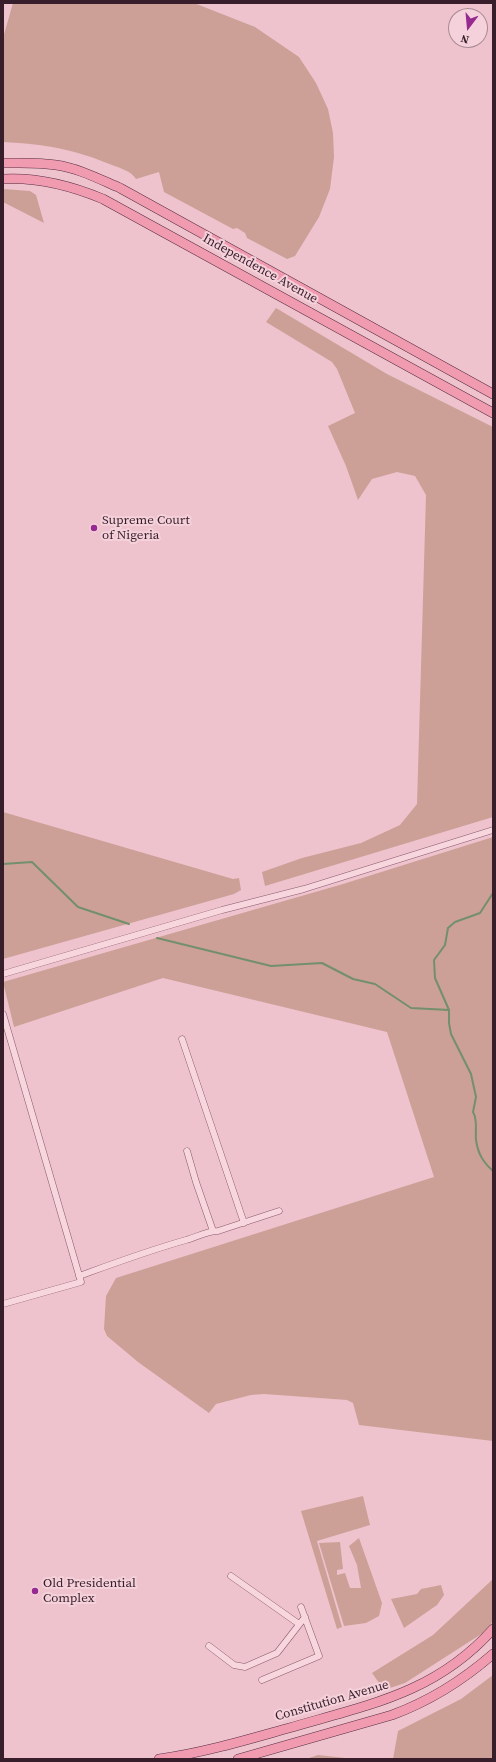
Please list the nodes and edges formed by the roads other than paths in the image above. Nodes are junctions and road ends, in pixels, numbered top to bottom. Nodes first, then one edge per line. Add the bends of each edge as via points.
1 (3, 163) edge
2 (3, 179) edge
3 (493, 394) edge
4 (493, 414) edge
5 (493, 830) edge
6 (3, 974) edge
7 (3, 1014) edge
8 (182, 1039) dead end
9 (187, 1151) dead end
10 (279, 1211) dead end
11 (244, 1223) junction
12 (213, 1231) junction
13 (79, 1276) junction
14 (3, 1304) edge
15 (231, 1576) dead end
16 (301, 1607) dead end
17 (304, 1617) junction
18 (299, 1624) junction
19 (493, 1629) edge
20 (209, 1646) dead end
21 (493, 1654) edge
22 (262, 1680) dead end
23 (159, 1759) edge
24 (238, 1759) edge

1 - 3 main road, Independence Avenue via 62,166 89,174 120,188
2 - 4 main road, Independence Avenue via 44,182 79,189 103,199
5 - 6 street via 304,889 222,910
7 - 13 street
8 - 11 street
9 - 12 street
10 - 11 street
11 - 12 street
12 - 13 street via 162,1246
13 - 14 street via 80,1282
15 - 18 street
16 - 17 street
17 - 18 street
17 - 22 street via 319,1656
18 - 20 street via 277,1653 245,1667 234,1665
19 - 23 main road, Constitution Avenue via 461,1660 404,1693 244,1741
21 - 24 main road via 454,1685 416,1706

